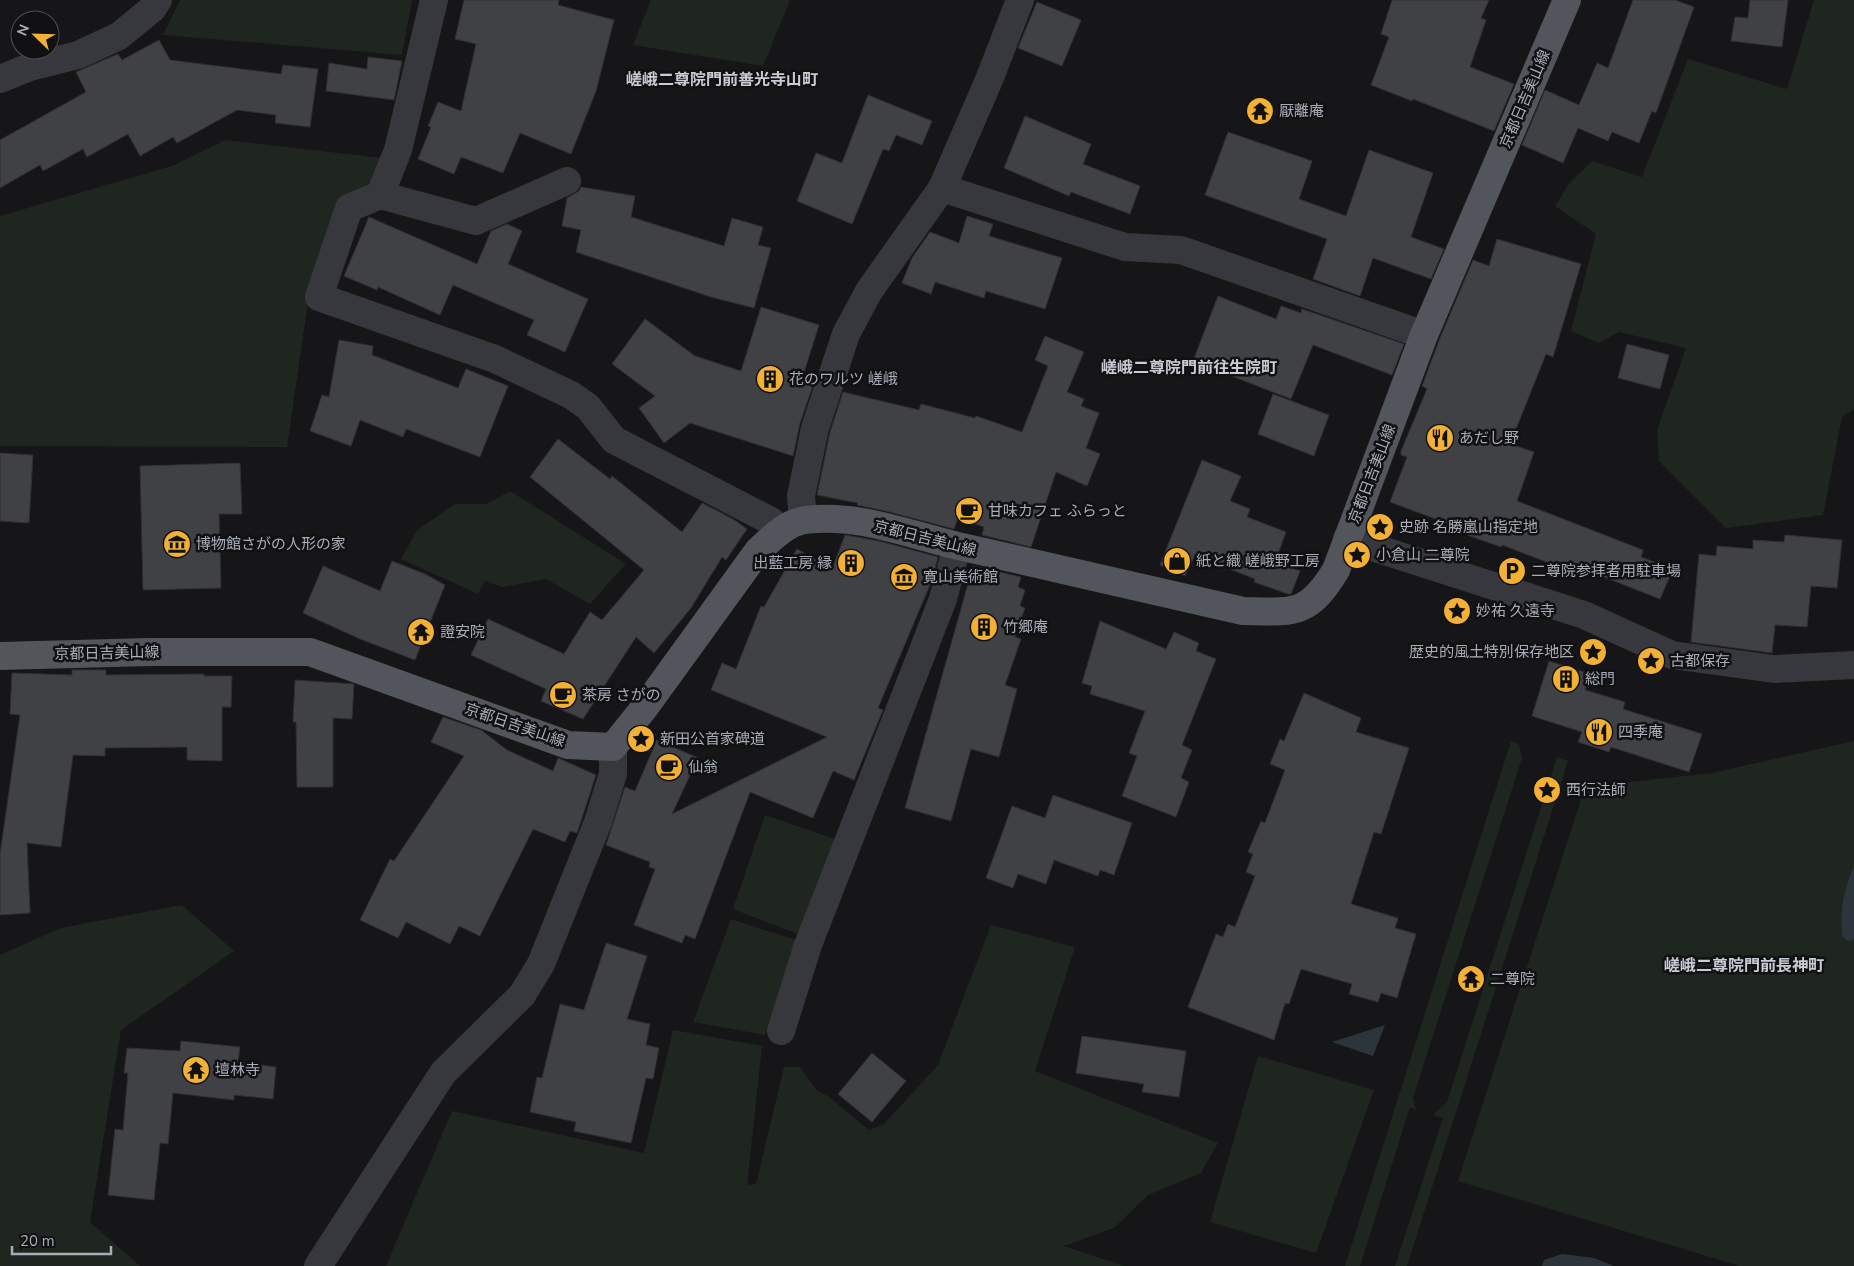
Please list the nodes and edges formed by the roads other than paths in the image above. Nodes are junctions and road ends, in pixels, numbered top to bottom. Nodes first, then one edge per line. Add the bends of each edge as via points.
1 (158, 0) edge
2 (434, 0) edge
3 (1020, 0) edge
4 (1567, 0) edge
5 (0, 80) edge
6 (567, 181) dead end
7 (942, 188) junction
8 (380, 195) junction
9 (1424, 335) junction
10 (804, 520) junction
11 (778, 533) junction
12 (1347, 538) junction
13 (956, 546) junction
14 (0, 656) edge
15 (1854, 664) edge
16 (613, 747) junction
17 (781, 1031) dead end
18 (318, 1266) edge

1 - 5 street via 120,36 78,54 30,66
2 - 8 street via 398,150
3 - 7 street
4 - 9 main road, 京都日吉美山線
6 - 8 street via 476,221
7 - 9 street via 1125,247 1181,250
7 - 10 street via 869,291 846,334 815,428 801,496
8 - 11 street via 349,208 319,297 495,359 571,395 588,407 614,440 771,521
9 - 12 main road, 京都日吉美山線
10 - 11 main road, 京都日吉美山線
10 - 13 main road, 京都日吉美山線 via 852,520
11 - 16 main road, 京都日吉美山線 via 758,551
12 - 13 main road, 京都日吉美山線 via 1336,570 1313,601 1301,608 1273,612 1243,611
12 - 15 street via 1584,615 1672,655 1774,669
13 - 17 street via 944,599 812,937
14 - 16 main road, 京都日吉美山線 via 310,652 568,745
16 - 18 street via 613,774 600,814 541,964 522,995 443,1073

